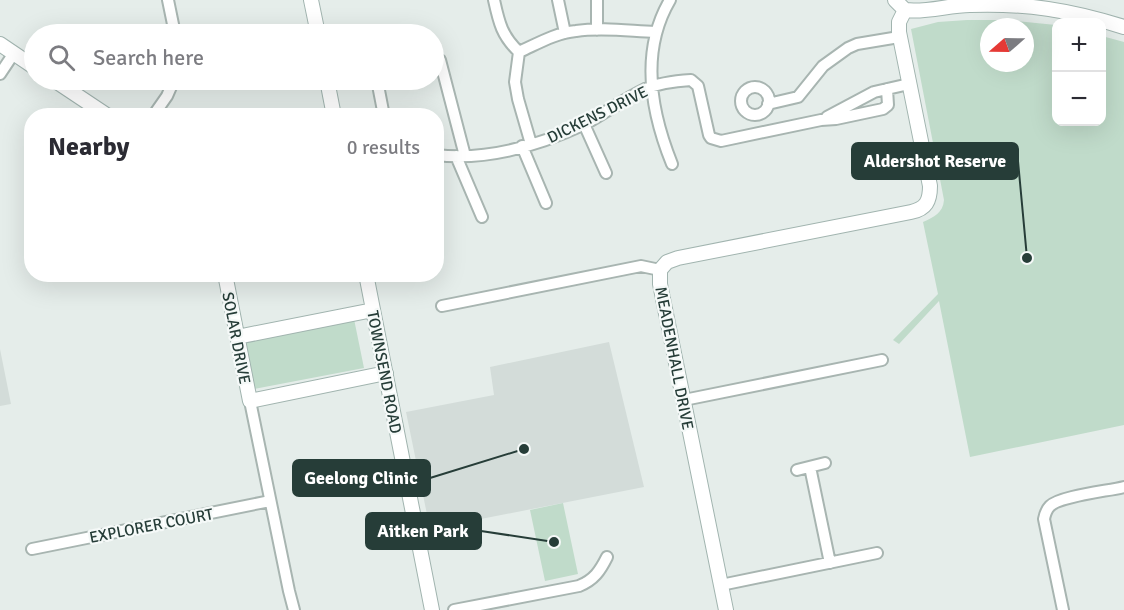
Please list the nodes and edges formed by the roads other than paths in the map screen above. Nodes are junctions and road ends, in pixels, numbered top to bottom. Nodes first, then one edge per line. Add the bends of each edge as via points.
1 (168, 0) edge
2 (311, 0) edge
3 (494, 0) edge
4 (558, 0) edge
5 (597, 0) edge
6 (670, 0) edge
7 (895, 0) edge
8 (1052, 4) edge
9 (906, 10) junction
10 (173, 24) edge
11 (316, 24) edge
12 (1124, 27) edge
13 (597, 30) junction
14 (656, 32) junction
15 (565, 33) junction
16 (899, 37) junction
17 (0, 44) edge
18 (519, 52) junction
19 (14, 53) junction
20 (24, 60) edge
21 (0, 74) edge
22 (444, 78) edge
23 (909, 84) junction
24 (652, 87) junction
25 (887, 89) junction
26 (69, 90) edge
27 (170, 90) edge
28 (329, 90) edge
29 (379, 90) edge
30 (768, 104) dead end
31 (96, 108) edge
32 (159, 108) edge
33 (332, 108) edge
34 (382, 108) edge
35 (851, 110) junction
36 (584, 124) junction
37 (526, 145) junction
38 (444, 155) edge
39 (461, 156) junction
40 (672, 164) dead end
41 (606, 173) dead end
42 (546, 203) dead end
43 (482, 217) dead end
44 (660, 270) junction
45 (227, 282) edge
46 (368, 282) edge
47 (442, 306) dead end
48 (373, 310) junction
49 (237, 337) junction
50 (882, 360) dead end
51 (386, 373) junction
52 (684, 400) junction
53 (250, 401) junction
54 (825, 463) dead end
55 (810, 467) junction
56 (797, 470) dead end
57 (1124, 487) edge
58 (270, 501) junction
59 (32, 549) dead end
60 (877, 553) dead end
61 (607, 557) dead end
62 (830, 563) junction
63 (721, 585) junction
64 (289, 591) junction
65 (289, 610) edge
66 (294, 610) edge
67 (432, 610) edge
68 (454, 610) edge
69 (726, 610) edge
70 (1063, 610) edge

1 - 10 street
2 - 11 street
3 - 18 street via 506,40
4 - 15 street
5 - 13 street
6 - 14 street
7 - 9 street
8 - 9 street
8 - 12 street
9 - 16 street via 898,26
13 - 14 street
13 - 15 street
14 - 24 street
15 - 18 street
16 - 23 street
16 - 30 street via 848,48 824,66 798,97
17 - 19 street
18 - 37 street via 515,81
19 - 20 street
19 - 21 street
22 - 39 street
23 - 25 street, DICKENS DRIVE
23 - 44 street, MEADENHALL DRIVE via 930,186 926,205 911,212 678,258
24 - 35 street, DICKENS DRIVE via 695,82 709,135 716,140 821,120
24 - 36 street, DICKENS DRIVE
24 - 40 street via 657,122
25 - 35 street, DICKENS DRIVE via 868,95
25 - 35 street, DICKENS DRIVE via 886,107
26 - 31 street
27 - 32 street
28 - 33 street
29 - 34 street
36 - 37 street, DICKENS DRIVE
36 - 41 street
37 - 39 street, DICKENS DRIVE
37 - 42 street
38 - 39 street, DICKENS DRIVE
39 - 43 street
44 - 47 street via 641,266
44 - 52 street, MEADENHALL DRIVE
45 - 49 street, SOLAR DRIVE
46 - 48 street, TOWNSEND ROAD
48 - 49 street
48 - 51 street, TOWNSEND ROAD
49 - 53 street, SOLAR DRIVE
50 - 52 street
51 - 53 street
51 - 67 street, TOWNSEND ROAD
52 - 63 street, MEADENHALL DRIVE
53 - 58 street
54 - 55 street
55 - 56 street
55 - 62 street
57 - 70 street via 1058,501 1046,512 1044,519
58 - 59 street, EXPLORER COURT
58 - 64 street
60 - 62 street
61 - 68 street via 595,577 579,586
62 - 63 street
63 - 69 street, MEADENHALL DRIVE
64 - 65 street
64 - 66 street

